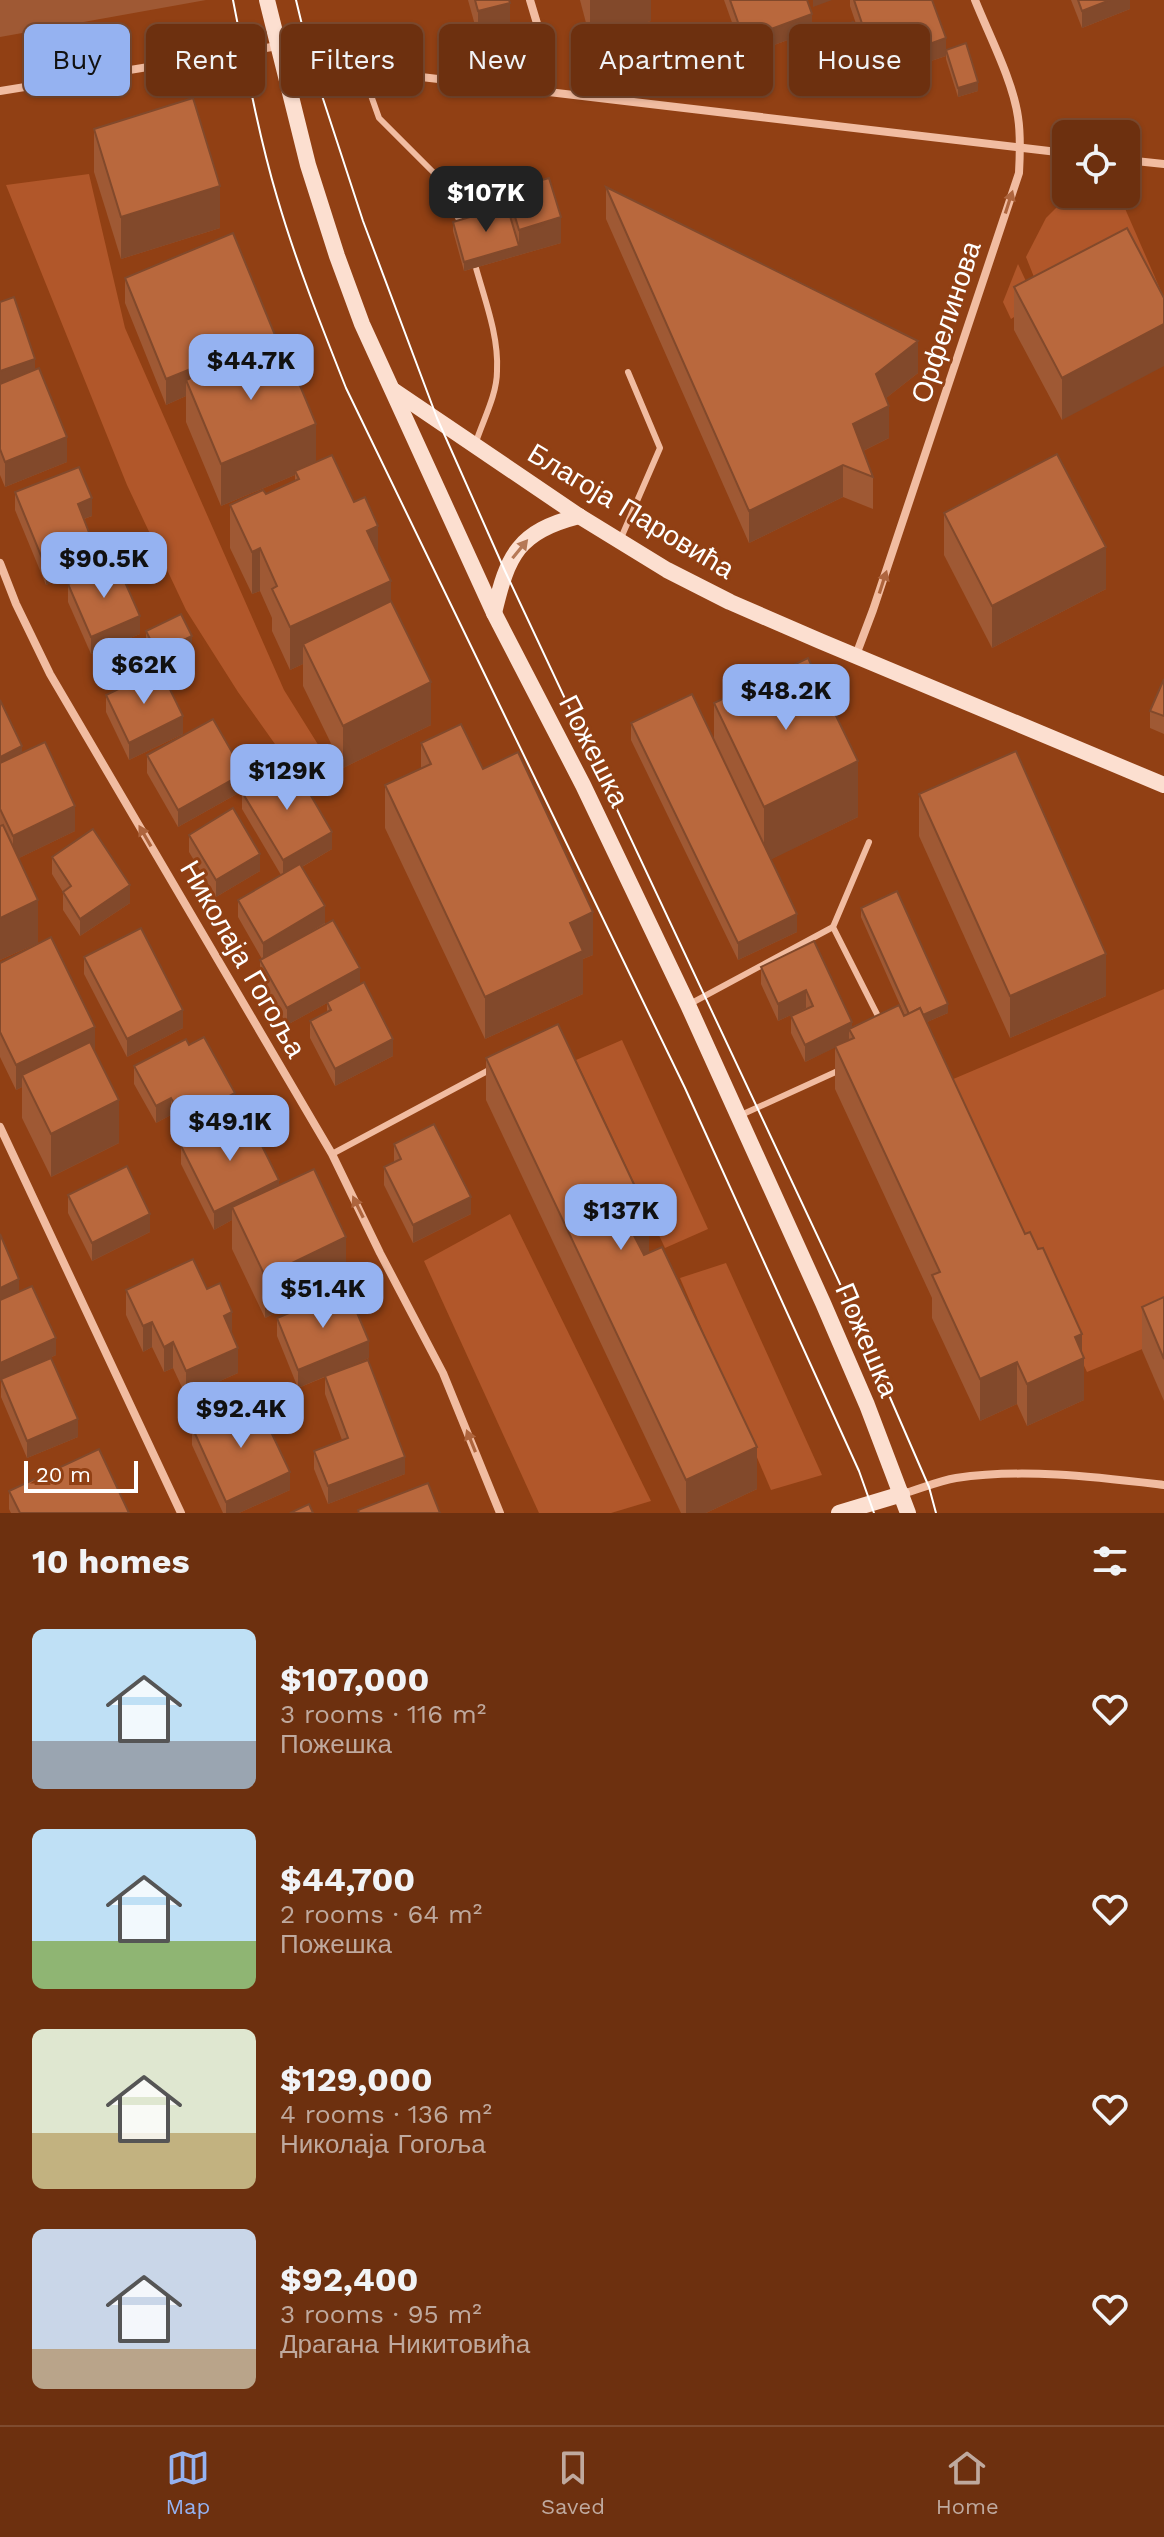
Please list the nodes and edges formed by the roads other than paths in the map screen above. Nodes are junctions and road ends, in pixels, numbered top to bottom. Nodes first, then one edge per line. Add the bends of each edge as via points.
1 (267, 0) edge
2 (530, 0) edge
3 (975, 0) edge
4 (537, 24) edge
5 (278, 46) junction
6 (281, 47) edge
7 (0, 91) edge
8 (555, 93) edge
9 (371, 96) edge
10 (1021, 148) junction
11 (1052, 151) edge
12 (1140, 161) edge
13 (1164, 164) edge
14 (463, 228) edge
15 (476, 268) edge
16 (628, 372) dead end
17 (392, 389) junction
18 (475, 444) junction
19 (579, 516) junction
20 (620, 541) junction
21 (0, 563) edge
22 (494, 613) junction
23 (856, 655) junction
24 (1164, 785) edge
25 (869, 842) dead end
26 (833, 927) junction
27 (688, 1005) junction
28 (886, 1032) edge
29 (495, 1067) edge
30 (843, 1068) edge
31 (738, 1116) junction
32 (0, 1127) edge
33 (332, 1154) junction
34 (1164, 1485) edge
35 (902, 1494) junction
36 (181, 1513) edge
37 (500, 1513) edge
38 (839, 1513) edge
39 (908, 1513) edge

1 - 5 main road, Пожешка
2 - 4 street
3 - 10 street, Орфелинова via 1014,102
5 - 6 street
5 - 7 street
5 - 17 main road, Пожешка via 337,256
8 - 10 street
9 - 14 lane via 379,118 434,173
10 - 11 street
23 -> 10 street, Орфелинова via 1019,173
12 - 13 street
15 - 18 lane via 498,372
16 - 20 lane via 660,448
17 - 18 main road, Благоја Паровића
17 - 22 main road, Пожешка
18 - 19 main road, Благоја Паровића
19 - 20 main road, Благоја Паровића
22 -> 19 main road via 505,571 523,542 550,524
20 - 23 main road, Благоја Паровића via 730,602
33 -> 21 street, Николаја Гогоља via 50,674
22 - 27 main road, Пожешка
23 - 24 main road, Благоја Паровића
25 - 26 lane
26 - 27 lane
26 - 28 lane
27 - 31 main road, Пожешка
29 - 33 lane
30 - 31 lane
31 - 35 main road, Пожешка
32 - 36 street
37 -> 33 street, Николаја Гогоља via 443,1373
34 - 35 street via 993,1474
35 - 38 main road
35 - 39 main road, Пожешка

